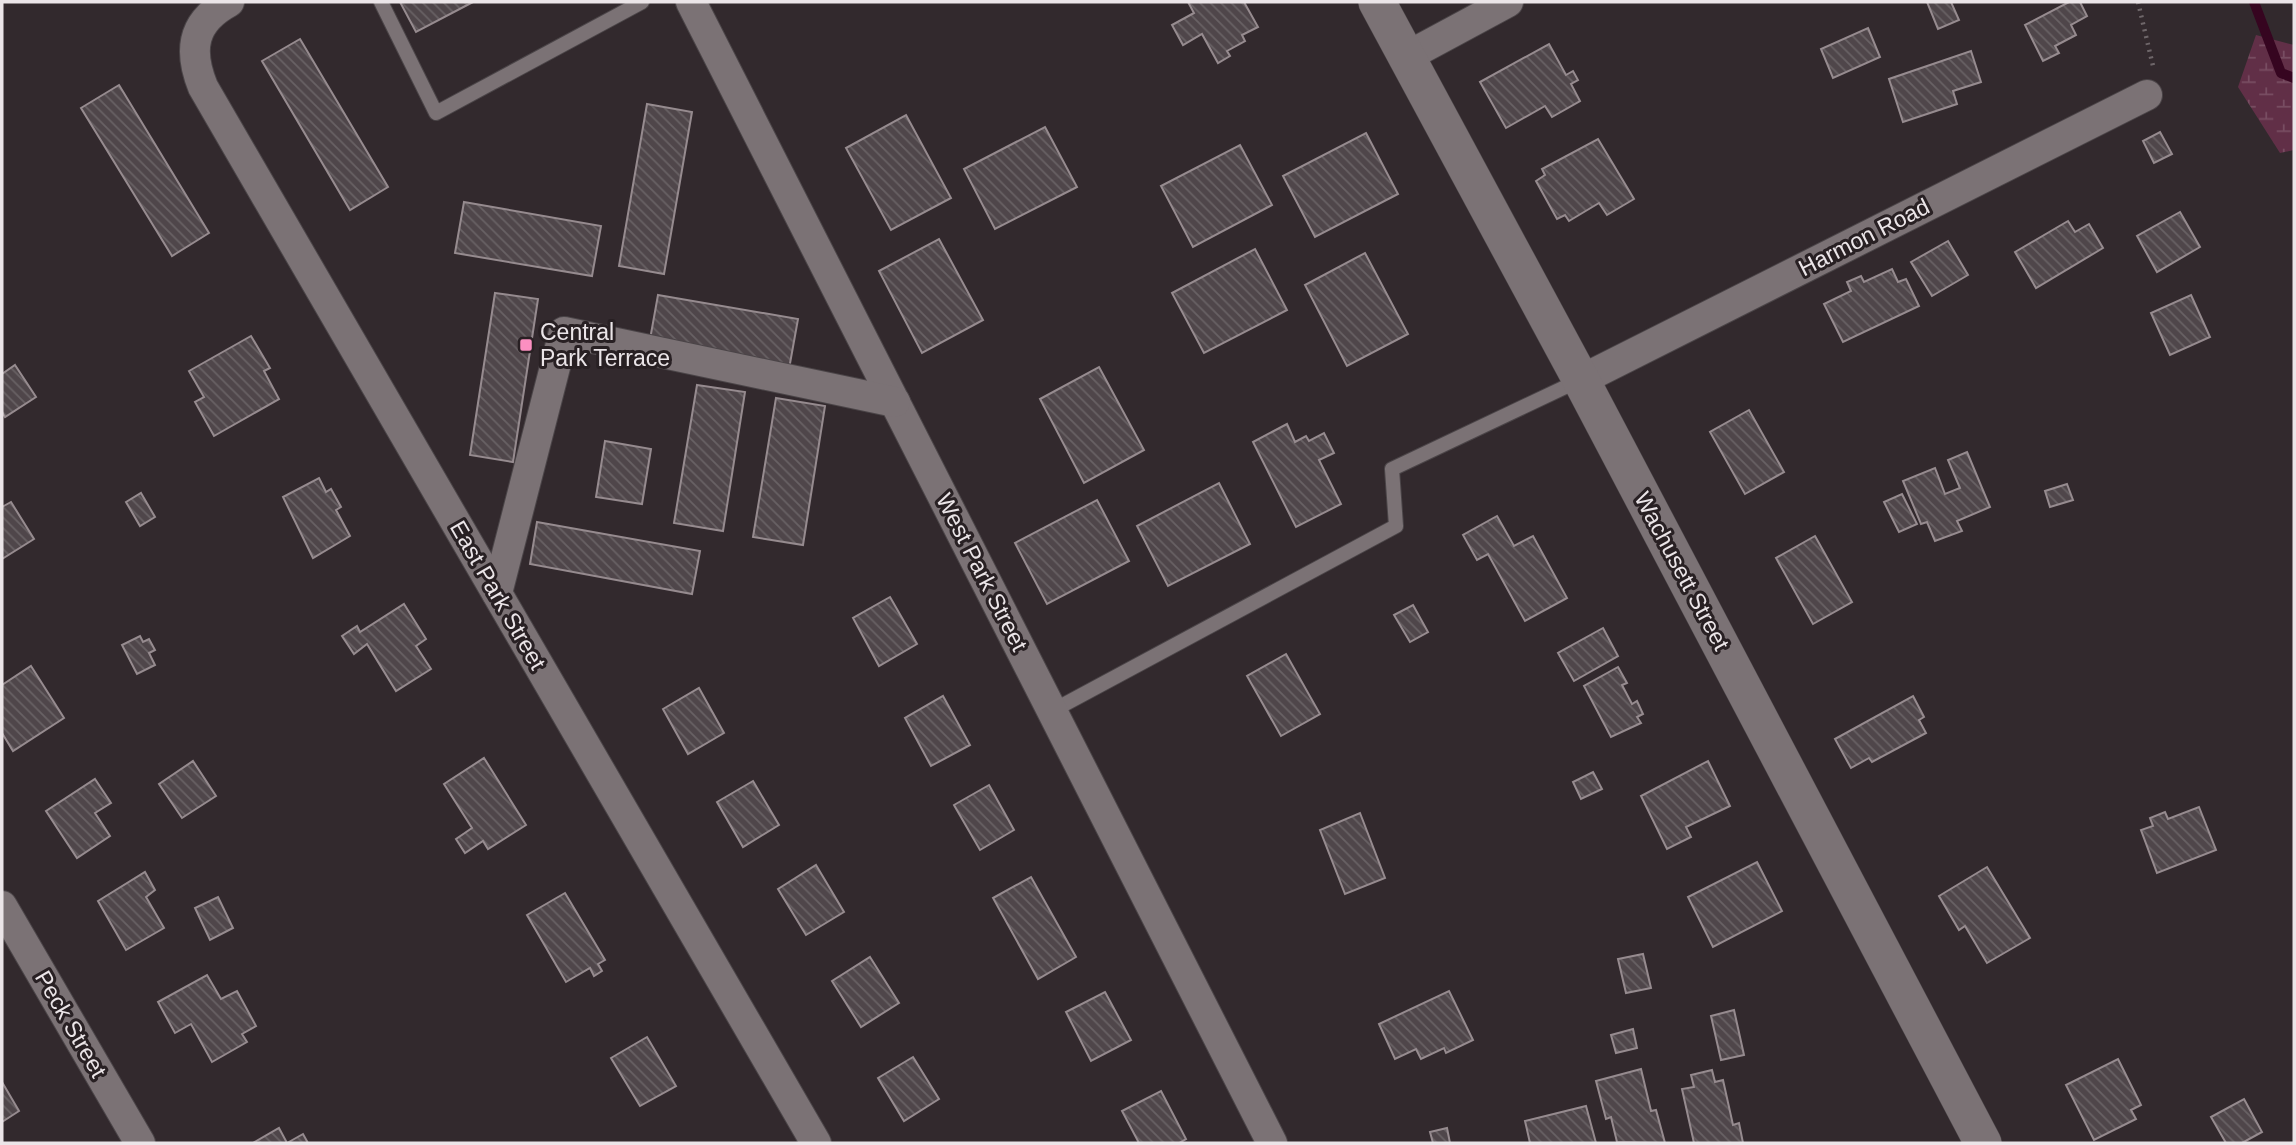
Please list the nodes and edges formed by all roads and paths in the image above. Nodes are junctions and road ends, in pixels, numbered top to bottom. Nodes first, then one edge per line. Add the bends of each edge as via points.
1 (229, 2) edge
2 (381, 2) edge
3 (642, 2) edge
4 (691, 2) edge
5 (1377, 2) edge
6 (1508, 2) edge
7 (2138, 2) edge
8 (1406, 57) junction
9 (2147, 95) joint
10 (1581, 380) junction
11 (895, 402) junction
12 (496, 593) junction
13 (1052, 711) junction
14 (2, 906) edge
15 (140, 1143) edge
16 (816, 1143) edge
17 (1272, 1143) edge
18 (1983, 1143) edge

1 - 12 street, East Park Street via 201,24 194,43 194,65 203,87
2 - 3 lane via 436,113
4 - 11 street, West Park Street
5 - 8 street, Wachusett Street
6 - 8 street
7 - 9 path via 2153,65
8 - 10 street, Wachusett Street
9 - 10 street, Harmon Road
10 - 13 lane via 1392,470 1396,526
10 - 18 street, Wachusett Street
11 - 12 street via 564,332
11 - 13 street, West Park Street
12 - 16 street, East Park Street
13 - 17 street, West Park Street
14 - 15 street, Peck Street

